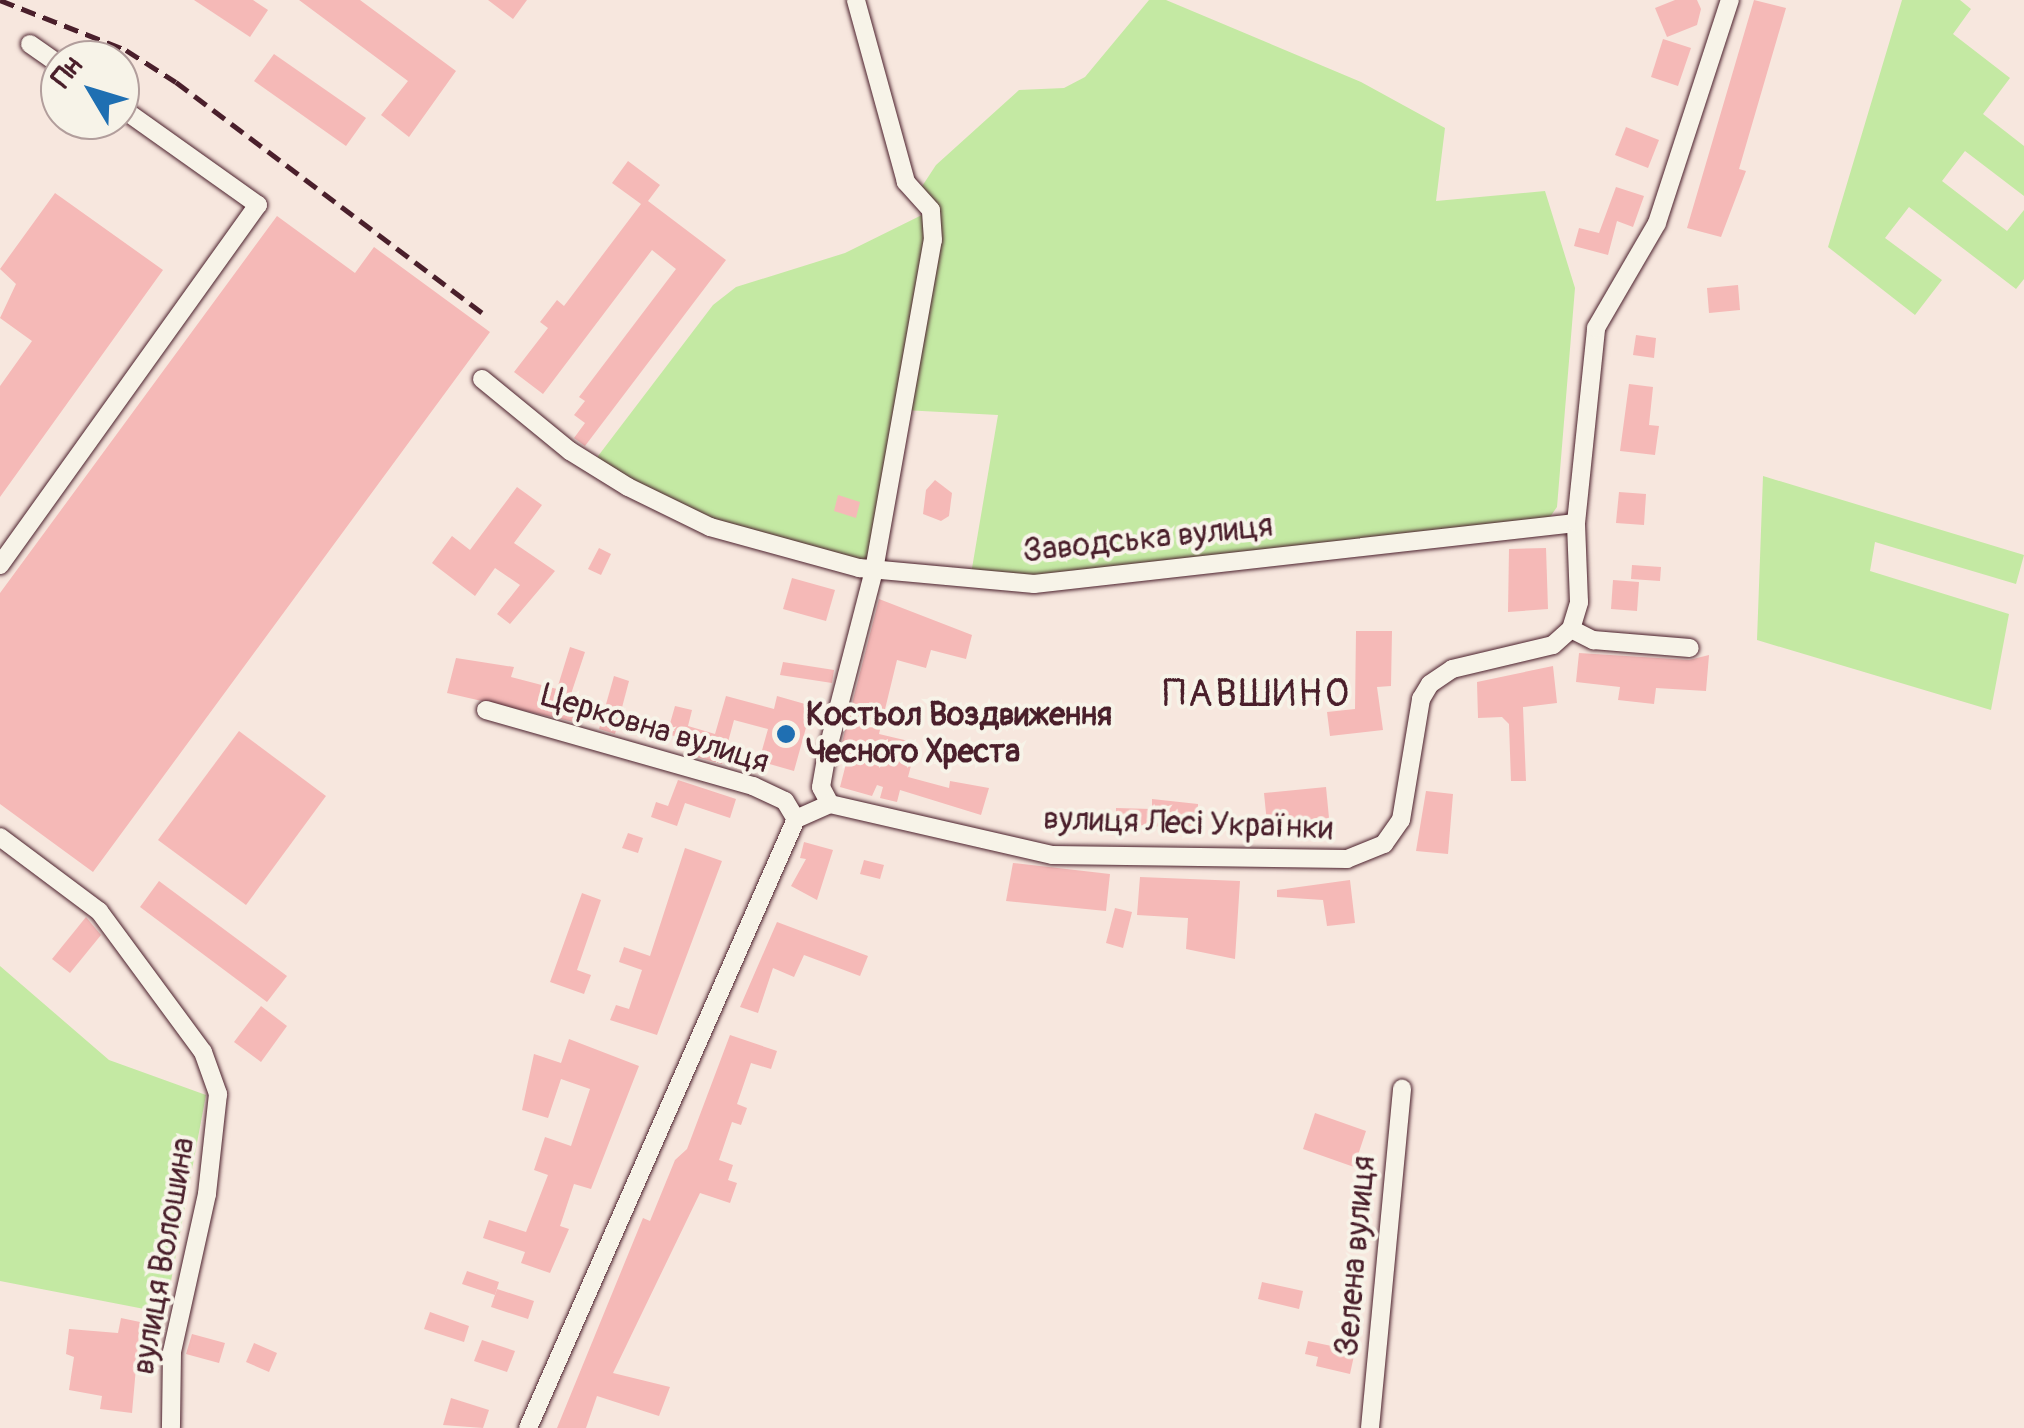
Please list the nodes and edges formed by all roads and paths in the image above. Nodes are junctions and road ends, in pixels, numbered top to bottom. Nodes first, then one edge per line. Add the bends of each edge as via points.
1 (856, 0) edge
2 (1730, 0) edge
3 (30, 44) dead end
4 (40, 51) edge
5 (140, 121) edge
6 (482, 378) dead end
7 (1576, 523) junction
8 (0, 565) edge
9 (874, 570) junction
10 (1571, 629) junction
11 (1690, 648) dead end
12 (486, 710) dead end
13 (830, 804) junction
14 (796, 819) junction
15 (0, 837) edge
16 (1402, 1089) dead end
17 (171, 1428) edge
18 (528, 1428) edge
19 (1370, 1428) edge

1 - 9 street via 906,182 931,210 933,240
2 - 7 street via 1657,223 1596,328
3 - 4 street
5 - 8 street via 258,205
6 - 9 street, Заводська вулиця via 570,451 710,527
7 - 9 street, Заводська вулиця via 1034,584
7 - 10 street via 1579,602
9 - 13 street via 827,752 821,786
10 - 11 street via 1592,640
10 - 13 street, вулиця Лесі Українки via 1553,644 1452,670 1430,684 1421,698 1402,820 1384,844 1347,858 1052,854
12 - 14 street, Церковна вулиця via 753,786 785,801
13 - 14 street
14 - 18 street
15 - 17 street, вулиця Волошина via 99,910 204,1052 218,1094 207,1194 172,1352
16 - 19 street, Зелена вулиця

